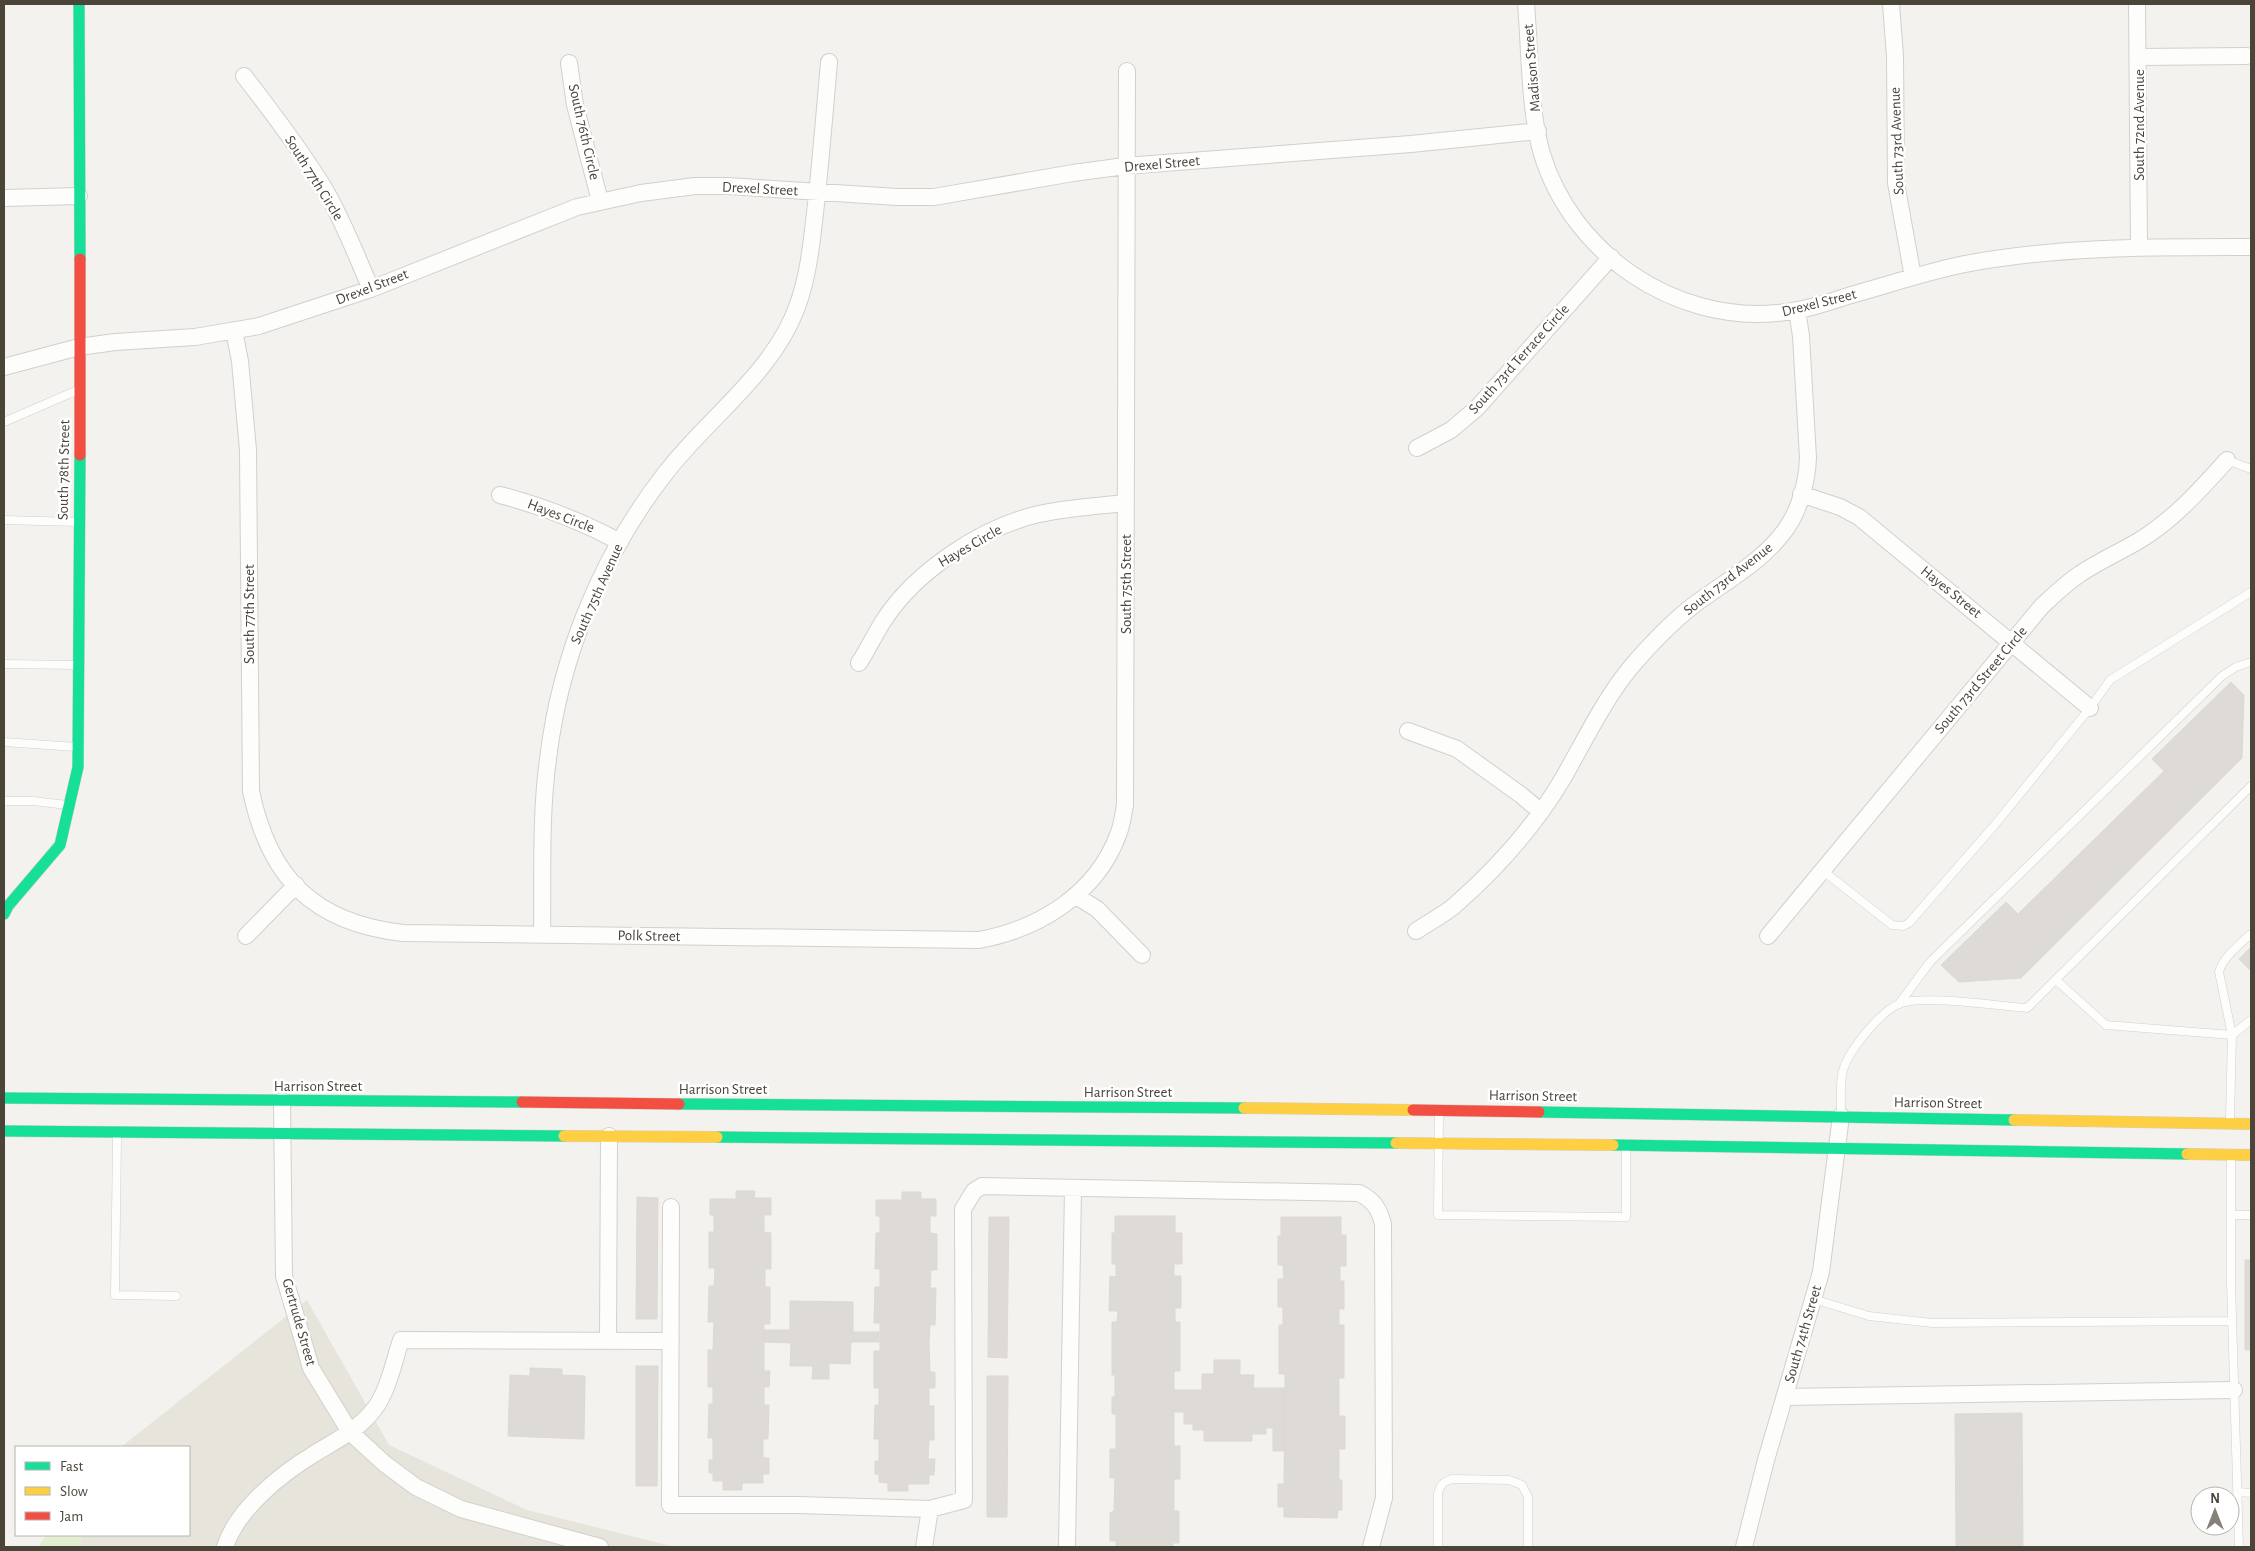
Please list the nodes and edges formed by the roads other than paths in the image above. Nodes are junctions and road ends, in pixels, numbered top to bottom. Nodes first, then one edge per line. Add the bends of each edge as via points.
1 (78, 4) edge
2 (1526, 4) edge
3 (1891, 4) edge
4 (2138, 4) edge
5 (2247, 56) dead end
6 (2138, 57) junction
7 (829, 62) dead end
8 (569, 63) dead end
9 (1127, 71) dead end
10 (244, 76) dead end
11 (1538, 131) junction
12 (1126, 166) junction
13 (817, 192) junction
14 (79, 196) junction
15 (4, 198) edge
16 (600, 201) junction
17 (2139, 247) junction
18 (2251, 247) edge
19 (1611, 257) junction
20 (1913, 277) junction
21 (371, 289) junction
22 (1797, 310) junction
23 (234, 331) junction
24 (79, 347) junction
25 (4, 367) edge
26 (80, 390) junction
27 (4, 422) edge
28 (1417, 448) dead end
29 (2227, 460) joint
30 (2251, 470) edge
31 (1802, 494) junction
32 (500, 495) dead end
33 (1126, 503) junction
34 (4, 520) edge
35 (79, 522) junction
36 (620, 542) junction
37 (2251, 592) edge
38 (2012, 642) junction
39 (2251, 662) edge
40 (860, 663) dead end
41 (4, 664) edge
42 (78, 665) junction
43 (2090, 708) junction
44 (1408, 731) dead end
45 (4, 742) edge
46 (78, 747) junction
47 (2251, 786) edge
48 (4, 800) edge
49 (69, 805) junction
50 (1540, 811) junction
51 (1822, 870) junction
52 (296, 885) junction
53 (1076, 896) junction
54 (4, 914) edge
55 (1416, 931) dead end
56 (2251, 934) edge
57 (542, 935) junction
58 (246, 936) dead end
59 (1768, 936) dead end
60 (1142, 955) dead end
61 (2056, 980) junction
62 (1899, 1004) junction
63 (2251, 1020) edge
64 (2232, 1035) junction
65 (4, 1098) edge
66 (282, 1101) junction
67 (1439, 1110) junction
68 (1840, 1116) junction
69 (2230, 1124) junction
70 (2251, 1124) edge
71 (4, 1132) edge
72 (117, 1132) junction
73 (283, 1133) junction
74 (609, 1136) junction
75 (1438, 1143) junction
76 (1626, 1145) junction
77 (1837, 1149) junction
78 (2231, 1154) junction
79 (2251, 1155) edge
80 (1073, 1188) junction
81 (671, 1207) dead end
82 (2231, 1215) junction
83 (2251, 1215) edge
84 (176, 1296) dead end
85 (1813, 1300) junction
86 (2232, 1321) junction
87 (608, 1340) junction
88 (671, 1341) junction
89 (2234, 1390) junction
90 (1785, 1397) junction
91 (350, 1432) junction
92 (2238, 1486) edge
93 (930, 1509) junction
94 (225, 1547) edge
95 (600, 1547) edge
96 (924, 1547) edge
97 (1067, 1547) edge
98 (1371, 1547) edge
99 (1438, 1547) edge
100 (1528, 1547) edge
101 (1744, 1547) edge

1 - 14 main road, South 78th Street
2 - 11 street, Madison Street
3 - 20 street, South 73rd Avenue via 1895,56 1896,183
4 - 6 street, South 72nd Avenue
5 - 6 street
6 - 17 street, South 72nd Avenue
7 - 13 street, South 75th Avenue
8 - 16 street, South 76th Circle via 575,105
9 - 12 street, South 75th Street
10 - 21 street, South 77th Circle via 324,189
11 - 12 street, Drexel Street
11 - 19 street, Drexel Street via 1547,166 1564,202 1590,238
12 - 13 street, Drexel Street via 1073,172 934,197
12 - 33 street, South 75th Street
13 - 16 street, Drexel Street via 695,186
13 - 36 street, South 75th Avenue via 805,280 784,334 759,369 665,473
14 - 15 street
14 - 24 main road, South 78th Street
16 - 21 street, Drexel Street via 577,207
17 - 18 street, Drexel Street
17 - 20 street, Drexel Street via 2026,256 1961,265
19 - 22 street, Drexel Street via 1638,279 1696,305 1742,313
19 - 28 street, South 73rd Terrace Circle via 1478,408 1450,430
20 - 22 street, Drexel Street
21 - 23 street, Drexel Street via 293,316
22 - 31 street, South 73rd Avenue via 1808,458
23 - 24 street, Drexel Street
23 - 52 street, South 77th Street via 248,450 251,791 256,818 271,853
24 - 25 street, Drexel Street
24 - 26 main road, South 78th Street
26 - 27 lane
26 - 35 main road, South 78th Street
29 - 30 lane
29 - 38 street, South 73rd Street Circle via 2190,502 2161,526 2062,587
31 - 38 street, Hayes Street via 1859,517
31 - 50 street, South 73rd Avenue via 1796,513 1772,546 1689,609 1631,668
32 - 36 street, Hayes Circle via 545,507
33 - 40 street, Hayes Circle via 1036,514 963,546 904,595 884,619
33 - 53 street, South 75th Street via 1126,805 1109,856
34 - 35 lane
35 - 42 main road, South 78th Street
36 - 57 street, South 75th Avenue via 579,630 555,716 544,796
37 - 43 lane via 2110,680
38 - 43 street, Hayes Street
38 - 51 street, South 73rd Street Circle
39 - 62 lane via 2222,676 1930,962
41 - 42 lane
42 - 46 main road, South 78th Street
43 - 51 lane via 1909,923 1892,925
44 - 50 street via 1457,749
45 - 46 lane
46 - 49 main road, South 78th Street via 78,767
47 - 61 lane
48 - 49 lane
49 - 54 main road, South 78th Street via 60,845
50 - 55 street, South 73rd Avenue via 1522,836 1452,907
51 - 59 street, South 73rd Street Circle
52 - 57 street, Polk Street via 325,910 374,930
52 - 58 street
53 - 57 street, Polk Street via 1029,926 979,940
53 - 60 street via 1097,909
56 - 64 lane via 2227,958 2220,972
61 - 62 lane via 2027,1008 1919,1000
61 - 64 lane via 2106,1025
62 - 68 lane via 1873,1025 1854,1048 1842,1074
63 - 64 lane
64 - 69 lane
65 - 66 main road, Harrison Street
66 - 67 main road, Harrison Street
66 - 73 street, Gertrude Street
67 - 68 main road, Harrison Street
67 - 75 lane
68 - 69 main road, Harrison Street
68 - 77 street, South 74th Street
69 - 70 main road, Harrison Street
71 - 72 main road
72 - 73 main road
72 - 84 lane via 115,1295
73 - 74 main road
73 - 91 street, Gertrude Street via 284,1276 311,1368
74 - 75 main road
74 - 87 street
75 - 76 main road
75 - 76 lane via 1438,1215 1626,1217
76 - 77 main road
77 - 78 main road
77 - 85 street, South 74th Street via 1826,1244
78 - 79 main road
78 - 82 lane
80 - 93 street via 982,1186 974,1190 963,1208 964,1500
80 - 97 street
80 - 98 street via 1358,1193 1371,1199 1383,1224 1384,1478 1384,1498
81 - 88 street
82 - 83 lane
82 - 86 lane
85 - 86 lane via 1869,1316 1932,1323
85 - 90 street, South 74th Street
86 - 89 lane
87 - 88 street
87 - 91 street via 401,1340 375,1408
88 - 93 street via 670,1505
89 - 90 street
89 - 92 lane
90 - 101 street, South 74th Street
91 - 94 street via 298,1463 250,1504
91 - 95 street, Gertrude Street via 416,1487 461,1509
93 - 96 street
99 - 100 lane via 1438,1494 1445,1481 1452,1479 1509,1480 1522,1485 1528,1497

